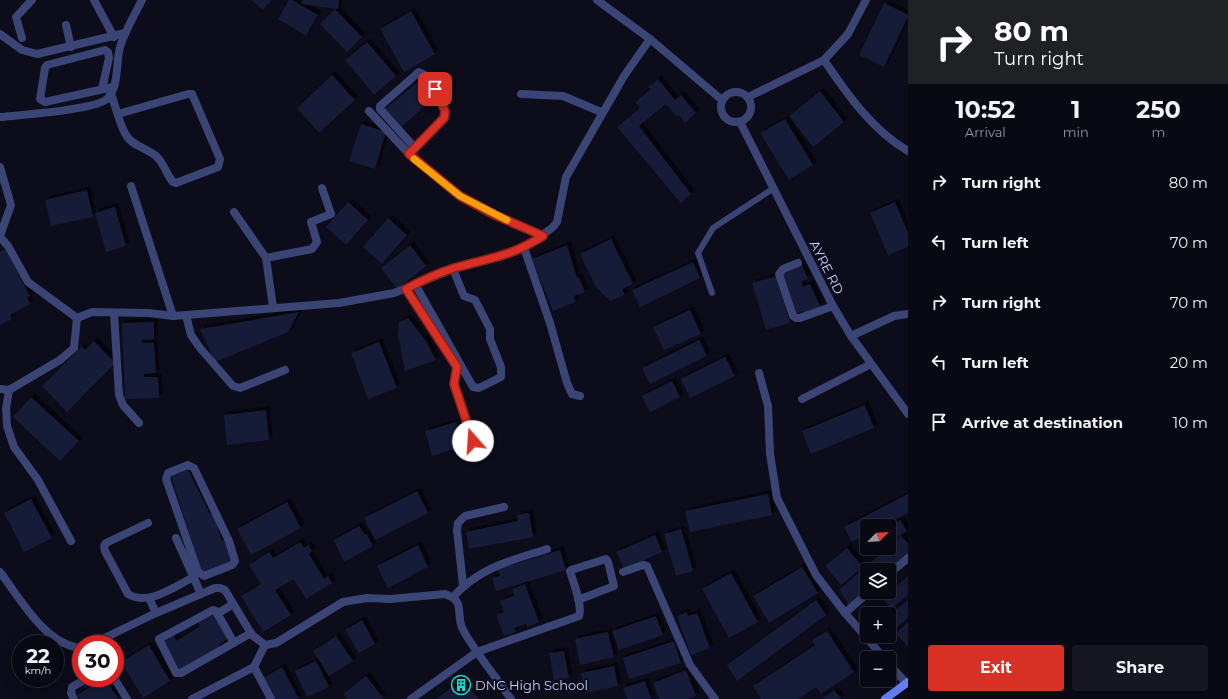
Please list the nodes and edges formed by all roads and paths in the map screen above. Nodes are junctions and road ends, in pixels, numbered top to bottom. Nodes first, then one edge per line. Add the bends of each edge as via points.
1 (32, 0) edge
2 (94, 0) edge
3 (142, 0) edge
4 (597, 0) edge
5 (866, 0) edge
6 (66, 25) dead end
7 (0, 34) edge
8 (125, 34) junction
9 (114, 37) junction
10 (22, 38) dead end
11 (650, 39) junction
12 (71, 47) junction
13 (824, 60) junction
14 (102, 89) junction
15 (112, 90) junction
16 (521, 94) dead end
17 (748, 98) junction
18 (722, 100) junction
19 (369, 111) dead end
20 (602, 112) junction
21 (118, 114) junction
22 (0, 117) edge
23 (740, 122) junction
24 (415, 148) junction
25 (908, 151) edge
26 (409, 154) junction
27 (0, 167) edge
28 (131, 186) dead end
29 (322, 188) dead end
30 (774, 188) junction
31 (234, 212) dead end
32 (543, 236) junction
33 (0, 237) edge
34 (524, 248) junction
35 (266, 258) junction
36 (798, 263) dead end
37 (453, 269) junction
38 (416, 284) junction
39 (406, 289) junction
40 (712, 293) dead end
41 (833, 306) junction
42 (273, 308) junction
43 (114, 314) junction
44 (908, 314) edge
45 (186, 315) junction
46 (173, 316) junction
47 (78, 318) junction
48 (851, 336) junction
49 (871, 364) junction
50 (285, 370) dead end
51 (759, 373) dead end
52 (0, 388) edge
53 (9, 390) junction
54 (580, 396) dead end
55 (802, 399) dead end
56 (908, 414) edge
57 (139, 423) dead end
58 (473, 441) dead end
59 (504, 507) dead end
60 (148, 523) dead end
61 (176, 538) dead end
62 (71, 541) dead end
63 (547, 549) dead end
64 (908, 558) edge
65 (896, 568) edge
66 (0, 572) edge
67 (624, 572) dead end
68 (210, 574) junction
69 (194, 577) junction
70 (463, 586) junction
71 (215, 588) junction
72 (201, 594) junction
73 (453, 597) junction
74 (149, 598) junction
75 (860, 599) edge
76 (578, 600) junction
77 (233, 604) junction
78 (156, 613) junction
79 (845, 613) junction
80 (217, 614) junction
81 (251, 633) junction
82 (111, 635) edge
83 (234, 643) junction
84 (264, 645) junction
85 (72, 647) edge
86 (878, 651) edge
87 (477, 652) junction
88 (254, 667) junction
89 (896, 671) edge
90 (907, 683) edge
91 (72, 687) edge
92 (120, 687) edge
93 (74, 699) edge
94 (127, 699) edge
95 (192, 699) edge
96 (272, 699) edge
97 (411, 699) edge
98 (511, 699) edge
99 (715, 699) edge
100 (885, 699) edge

1 - 10 street via 16,17
2 - 9 street
3 - 8 street
4 - 11 street
5 - 13 street via 848,34
6 - 12 street
7 - 12 street via 30,54
8 - 9 street
8 - 15 street
9 - 12 street
11 - 18 street
11 - 20 street
13 - 17 street
13 - 25 street via 846,93 882,133
14 - 14 street via 45,102 40,99 44,68 47,65 105,50 109,58
14 - 15 street
15 - 21 street
15 - 22 street via 103,102 93,106
16 - 20 street via 563,96
17 - 18 street via 744,94 734,92
17 - 23 street via 750,112
18 - 23 street via 721,110 726,118
19 - 26 street
20 - 32 street via 566,177 556,222
21 - 21 street via 126,135 131,141 157,156 173,182 218,167 220,164 192,94
23 - 30 street, AYRE RD
24 - 24 street via 446,114 435,89 426,77 418,72 380,106
24 - 26 street
26 - 32 street via 460,196
27 - 33 street via 11,205
28 - 46 street
29 - 35 street via 331,214 311,222 316,246
30 - 40 lane via 713,228 698,253
30 - 41 street, AYRE RD
31 - 35 street
32 - 34 street
33 - 47 street via 8,246 28,282
34 - 37 street
34 - 54 street via 550,323 567,383 572,394
35 - 42 street
36 - 41 street via 783,269 779,274 793,316 800,318
37 - 38 street
37 - 38 street via 464,296 475,300 490,329 490,338 501,367 501,377 479,388 473,387
38 - 39 street
39 - 42 street via 339,303
39 - 58 street via 457,367 454,384
41 - 48 street, AYRE RD
42 - 45 street
43 - 46 street via 149,313
43 - 47 street via 92,312
43 - 57 street via 119,395 123,405
44 - 48 street via 894,316
45 - 46 street
45 - 50 street via 191,335 233,386 240,388
47 - 53 street via 74,348 60,360
48 - 49 street, AYRE RD
49 - 55 street
49 - 56 street, AYRE RD
51 - 79 street via 768,406 770,454 778,498 816,575
52 - 53 street
53 - 62 street via 7,426 14,447 38,480
59 - 70 street via 465,516 458,523
60 - 74 street via 104,546 128,594 134,598
61 - 69 street
63 - 70 street via 497,564
64 - 65 street
66 - 85 street via 44,630
67 - 99 street via 647,566 690,665
68 - 68 street via 204,576 198,572 166,479 168,473 188,465 194,468 228,538 235,561 232,565
68 - 71 street
69 - 72 street
69 - 74 street
70 - 73 street
71 - 72 street
71 - 77 street via 224,590
72 - 78 street
73 - 84 street via 445,594 390,599 367,598 343,602 276,642
73 - 87 street via 459,603 461,625
74 - 78 street
75 - 79 street
76 - 76 street via 571,570 606,559 614,586
76 - 87 street via 581,612 575,618
77 - 80 street
77 - 81 street
78 - 82 street
79 - 86 street
80 - 83 street
80 - 83 street via 216,611 210,611 159,639 176,673
81 - 83 street
81 - 84 street
84 - 88 street
87 - 97 street
87 - 98 street
88 - 95 street
88 - 96 street
89 - 90 street
90 - 100 street
91 - 93 street via 71,694
92 - 94 street

